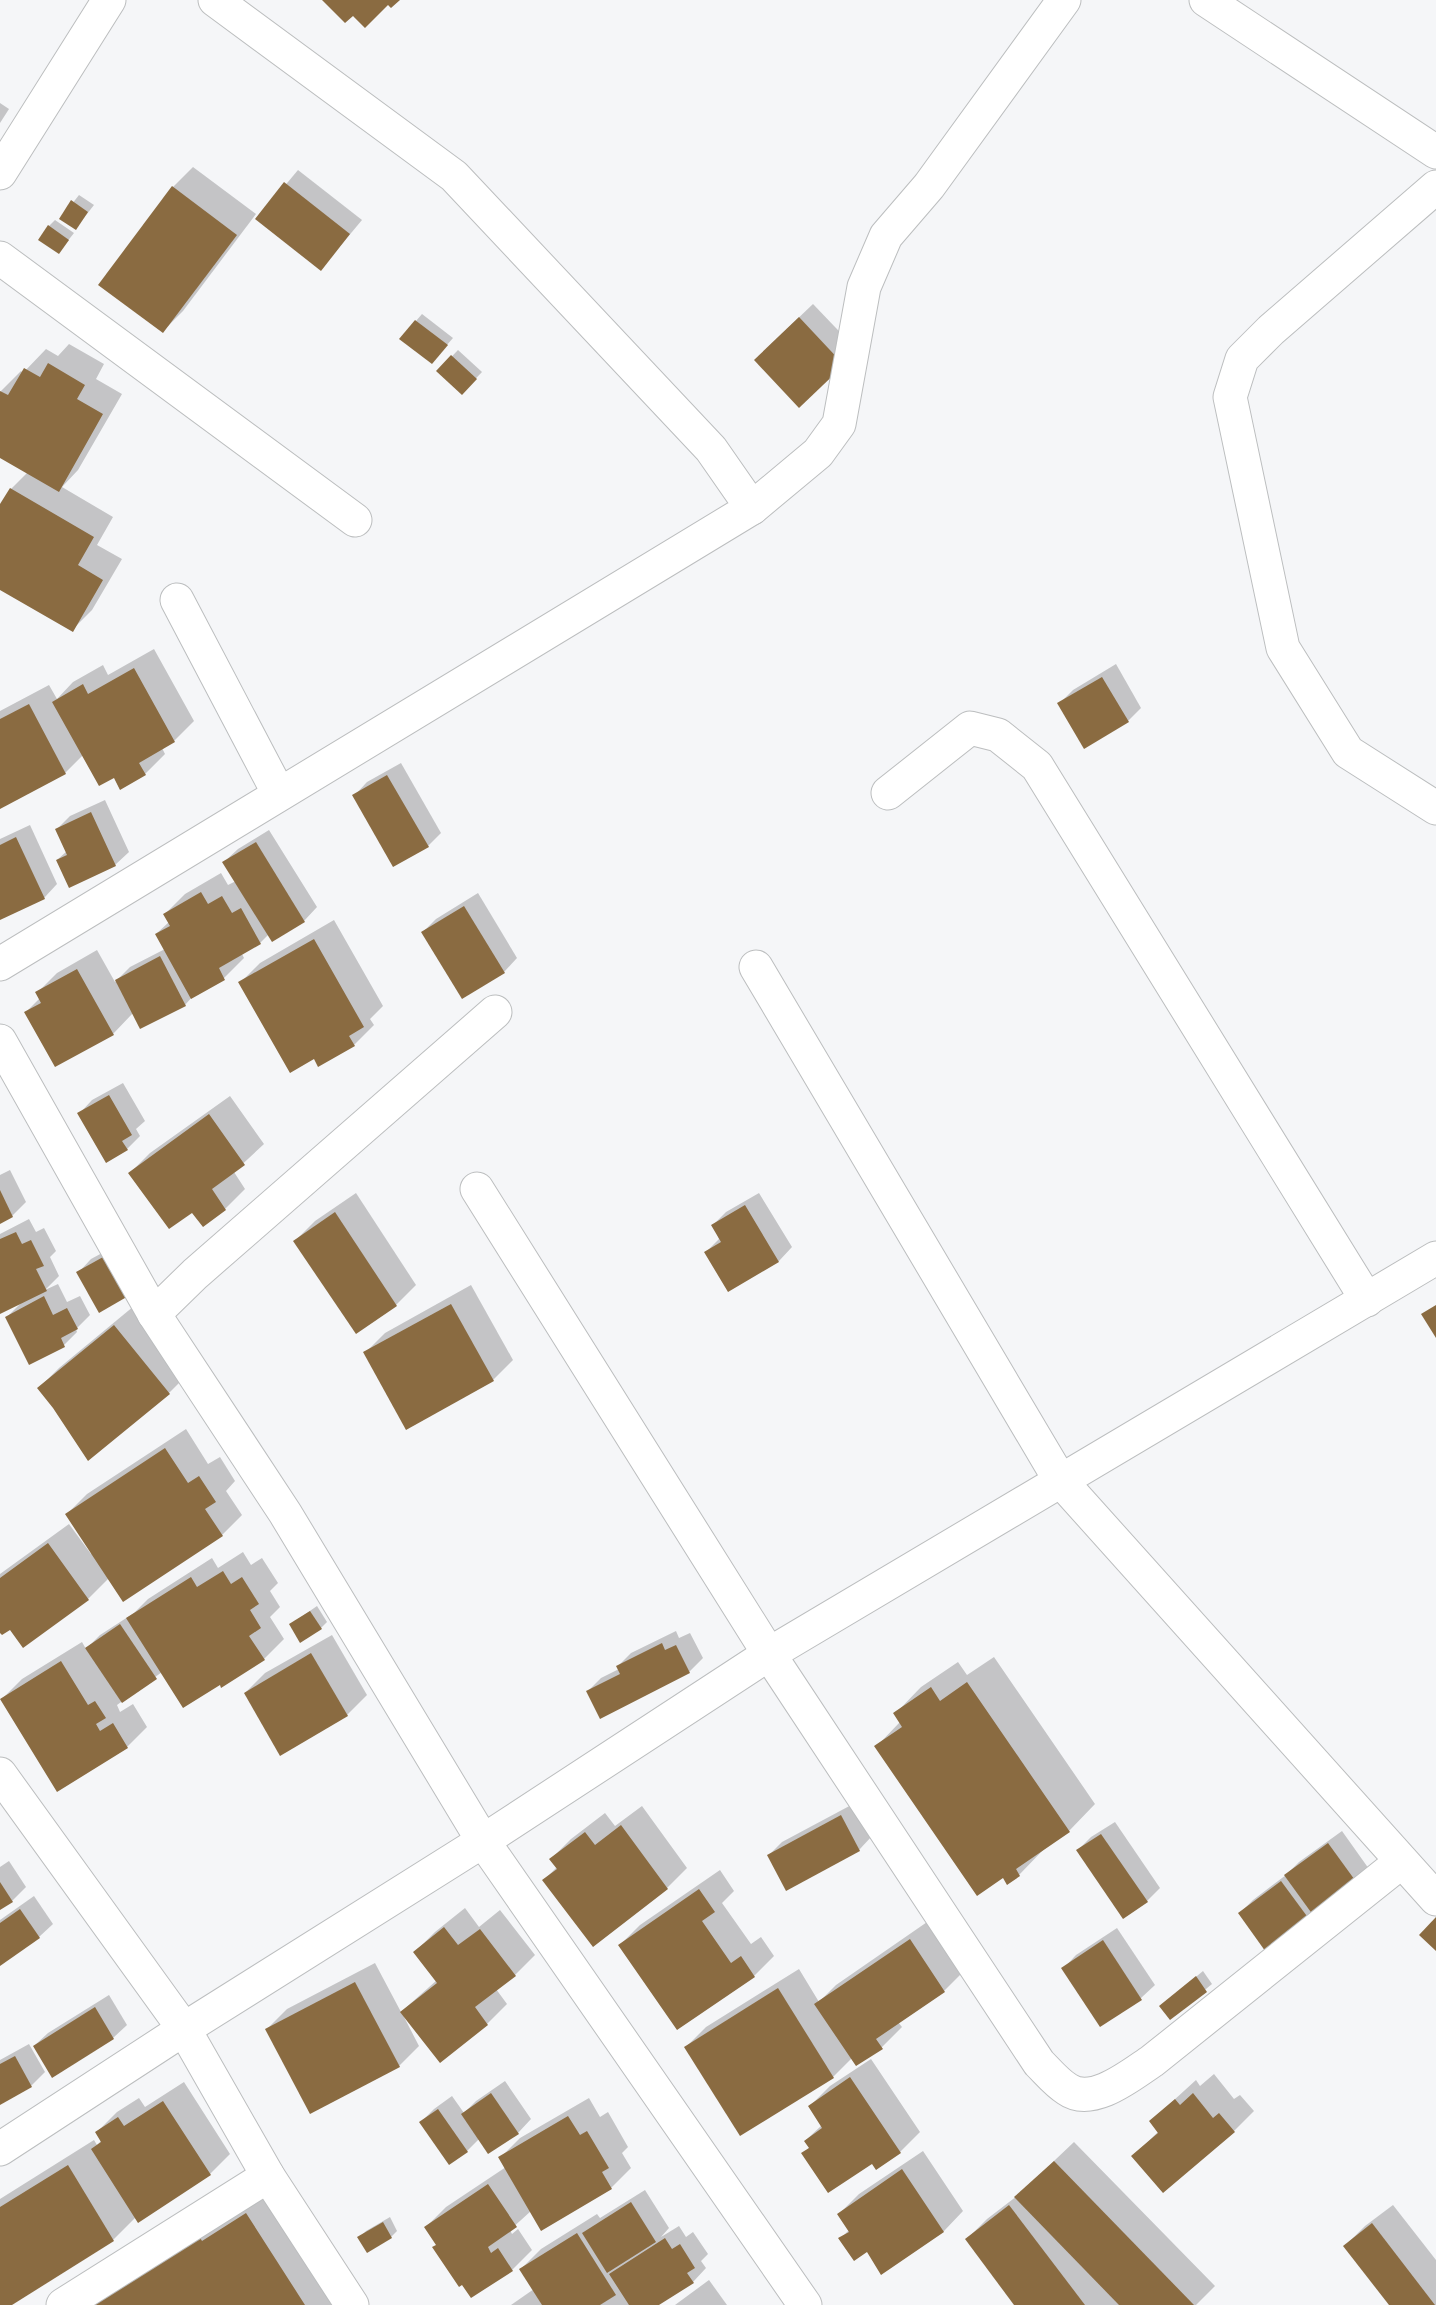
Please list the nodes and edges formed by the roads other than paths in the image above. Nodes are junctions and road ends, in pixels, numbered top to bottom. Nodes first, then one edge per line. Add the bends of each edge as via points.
1 (109, 0) edge
2 (215, 0) edge
3 (1064, 0) edge
4 (1206, 0) edge
5 (1436, 153) edge
6 (0, 173) edge
7 (1436, 187) edge
8 (0, 258) edge
9 (752, 508) junction
10 (355, 520) dead end
11 (177, 600) dead end
12 (888, 793) dead end
13 (279, 794) junction
14 (1436, 808) edge
15 (0, 964) edge
16 (756, 967) dead end
17 (495, 1012) dead end
18 (0, 1041) edge
19 (477, 1190) dead end
20 (1436, 1258) edge
21 (1367, 1300) junction
22 (154, 1314) junction
23 (1060, 1480) junction
24 (769, 1654) junction
25 (0, 1774) edge
26 (483, 1841) junction
27 (1401, 1862) junction
28 (1436, 1899) edge
29 (184, 2029) junction
30 (0, 2149) edge
31 (268, 2176) junction
32 (63, 2305) edge
33 (351, 2305) edge
34 (805, 2305) edge

1 - 6 street
2 - 9 street via 453,176 711,448
3 - 9 street via 929,186 886,236 864,287 839,424 818,453
4 - 5 street
7 - 14 street via 1242,359 1230,397 1283,648 1348,752
8 - 10 street
9 - 13 street
11 - 13 street
12 - 21 street via 970,728 998,735 1037,766
13 - 15 street
16 - 23 street
17 - 22 street
18 - 22 street
19 - 24 street
20 - 21 street
21 - 23 street
22 - 26 street via 285,1513
23 - 24 street
23 - 27 street
24 - 26 street
24 - 27 street via 1039,2063 1068,2091 1091,2095 1114,2086 1152,2061
25 - 29 street
26 - 29 street
26 - 34 street
27 - 28 street
29 - 30 street
29 - 31 street
31 - 32 street
31 - 33 street

